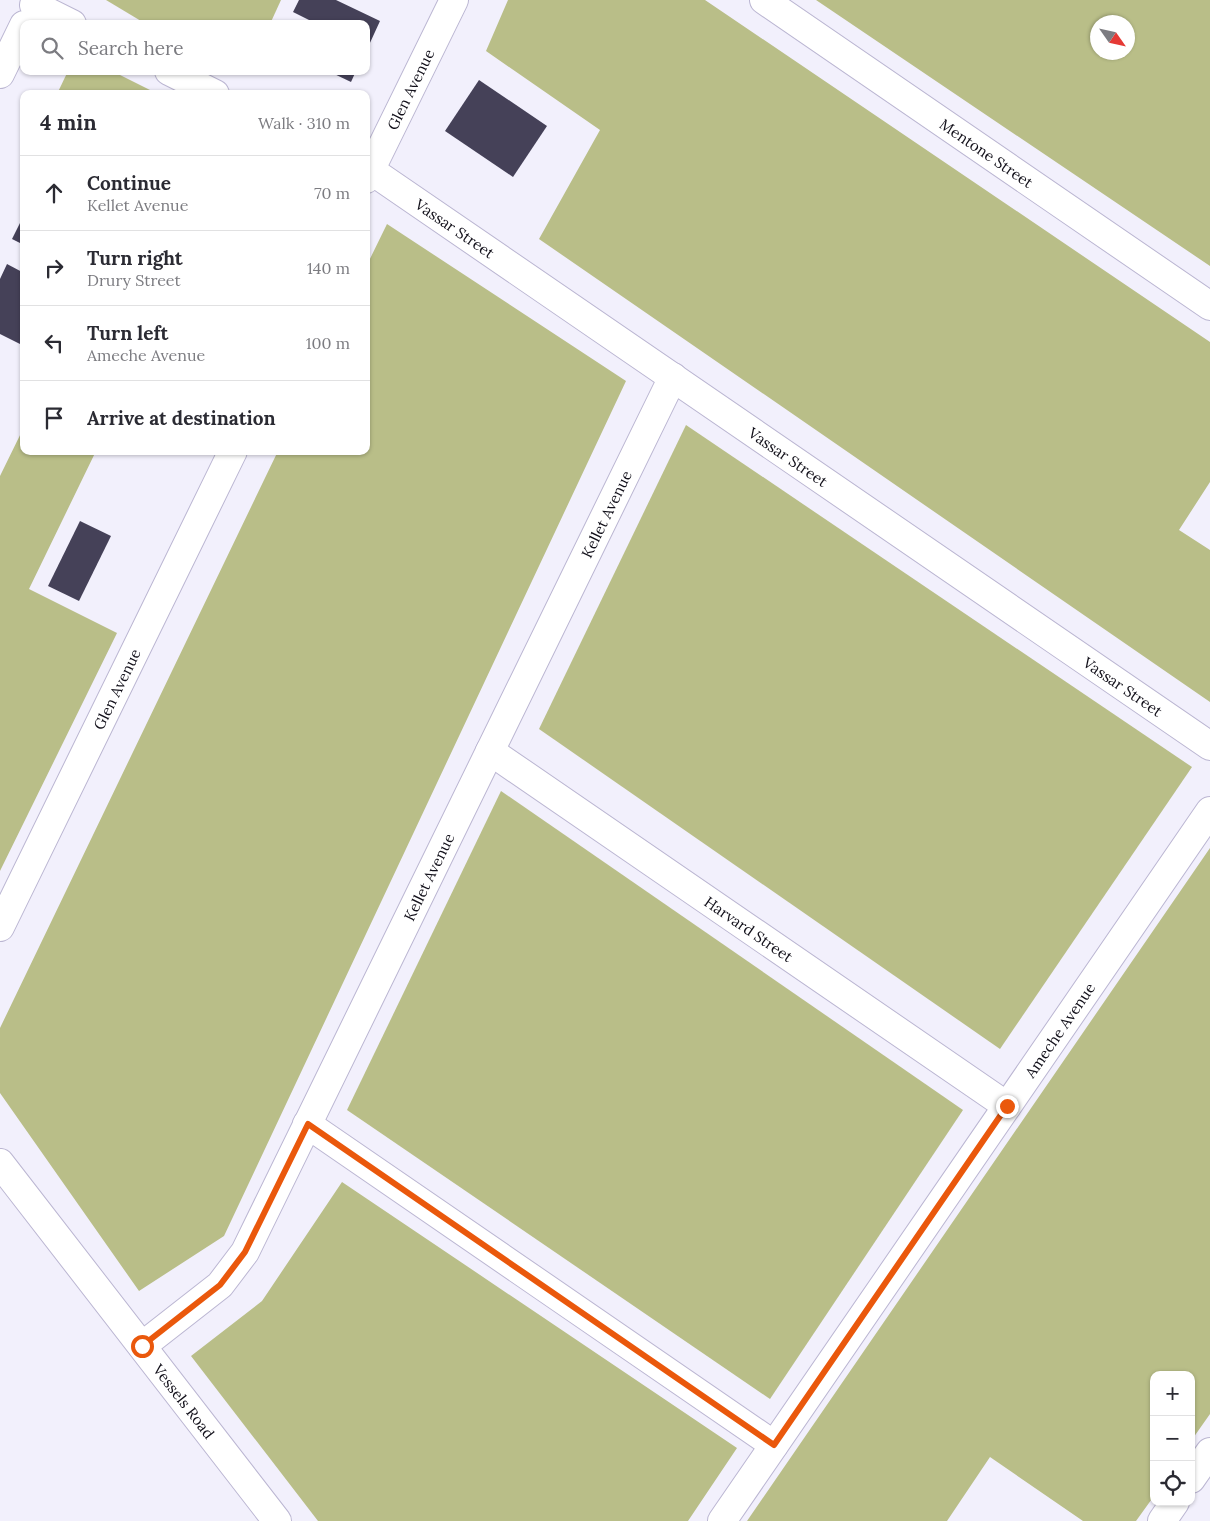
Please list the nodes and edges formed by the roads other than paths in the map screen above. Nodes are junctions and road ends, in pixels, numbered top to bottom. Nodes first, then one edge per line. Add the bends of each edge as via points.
1 (454, 0) edge
2 (764, 0) edge
3 (30, 14) edge
4 (55, 20) edge
5 (20, 34) edge
6 (0, 74) edge
7 (177, 75) edge
8 (208, 90) edge
9 (370, 168) edge
10 (370, 173) edge
11 (1210, 306) edge
12 (673, 377) junction
13 (231, 455) edge
14 (1210, 746) edge
15 (490, 751) junction
16 (1210, 811) edge
17 (0, 927) edge
18 (1007, 1106) junction
19 (308, 1124) junction
20 (0, 1163) edge
21 (142, 1346) junction
22 (774, 1445) junction
23 (1210, 1452) edge
24 (1195, 1473) edge
25 (1172, 1506) edge
26 (277, 1521) edge
27 (722, 1521) edge
28 (1162, 1521) edge

1 - 9 street, Glen Avenue
2 - 11 street, Mentone Street
3 - 4 street
5 - 6 street
7 - 8 street
10 - 12 street, Vassar Street
12 - 14 street, Vassar Street
12 - 15 street, Kellet Avenue
13 - 17 street, Glen Avenue
15 - 18 street, Harvard Street
15 - 19 street, Kellet Avenue
16 - 18 street, Ameche Avenue
18 - 22 street, Ameche Avenue
19 - 21 street, Kellet Avenue via 245,1252 220,1285
19 - 22 street
20 - 21 street, Vessels Road
21 - 26 street, Vessels Road
22 - 27 street, Ameche Avenue
23 - 24 street
25 - 28 street

